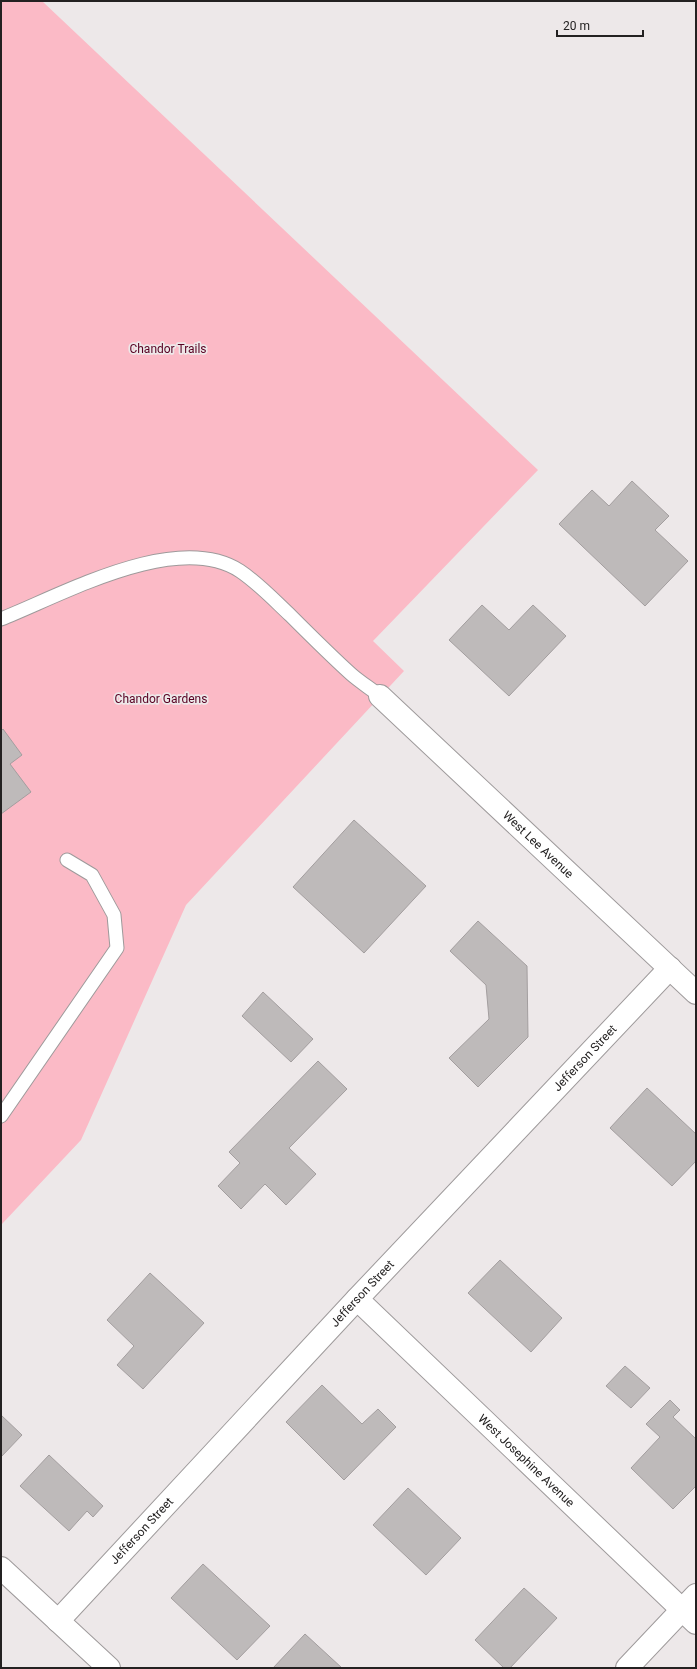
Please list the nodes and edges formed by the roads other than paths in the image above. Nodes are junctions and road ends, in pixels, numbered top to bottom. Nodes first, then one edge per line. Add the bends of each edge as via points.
1 (1, 619) edge
2 (380, 696) joint
3 (67, 860) dead end
4 (670, 968) junction
5 (696, 993) edge
6 (1, 1116) edge
7 (357, 1299) junction
8 (1, 1568) edge
9 (691, 1609) edge
10 (58, 1622) junction
11 (109, 1668) edge
12 (627, 1668) edge

1 - 2 lane via 96,578 158,560 190,558 216,561 239,570 260,587 351,674
2 - 4 street, West Lee Avenue
3 - 6 lane via 92,874 114,915 117,948
4 - 5 street, West Lee Avenue
4 - 7 street, Jefferson Street
7 - 9 street, West Josephine Avenue
7 - 10 street, Jefferson Street
8 - 10 street
9 - 12 street
10 - 11 street

